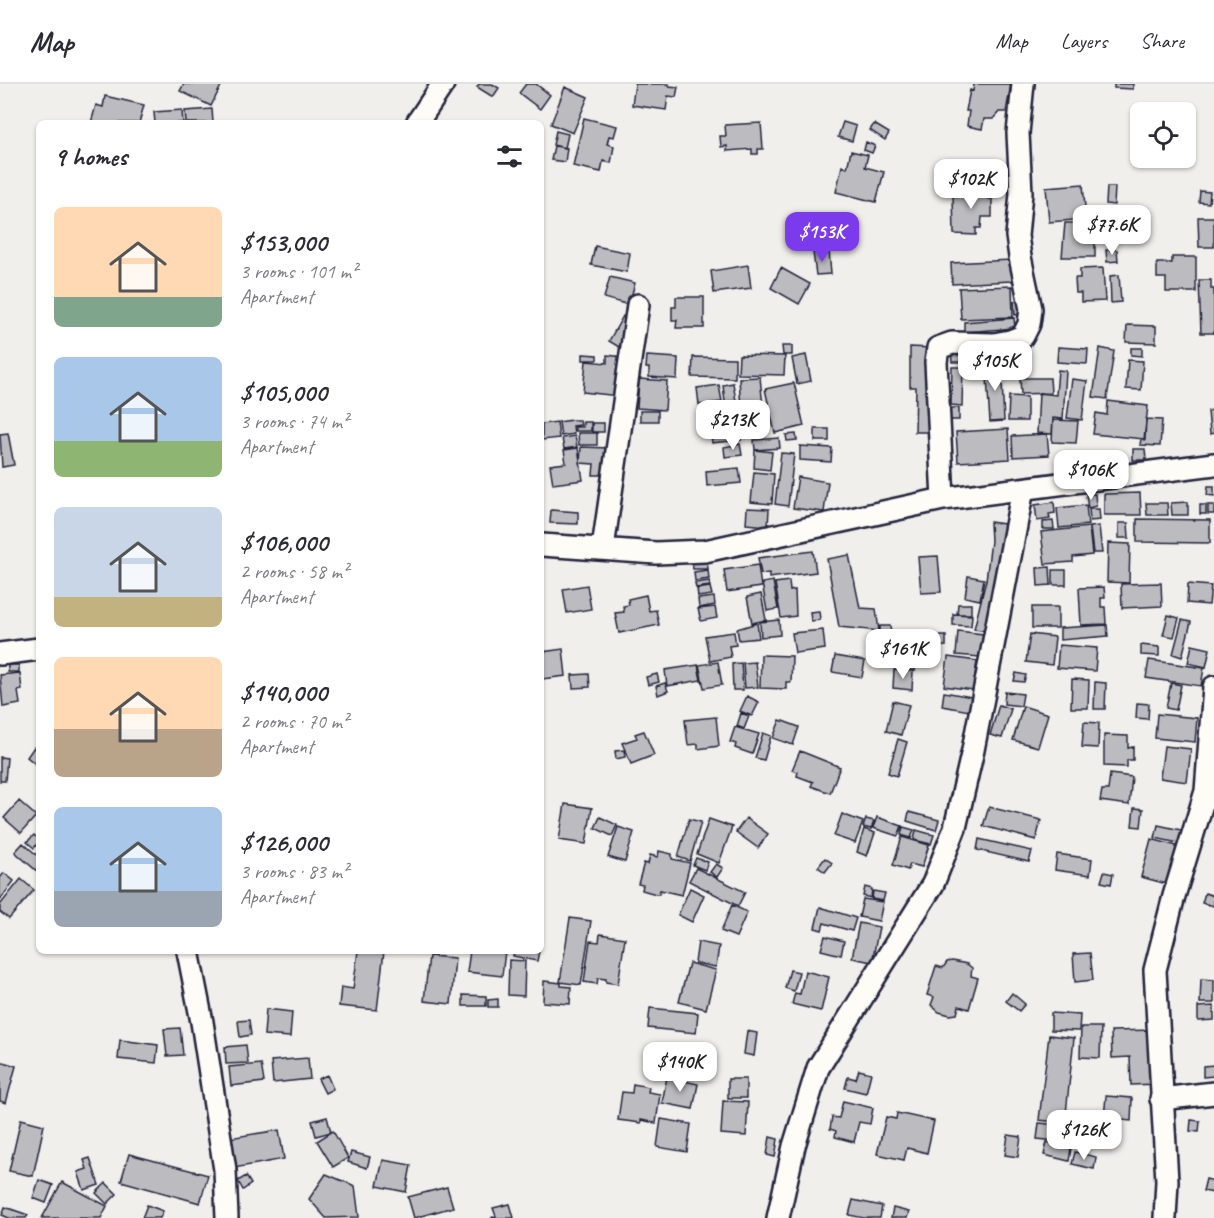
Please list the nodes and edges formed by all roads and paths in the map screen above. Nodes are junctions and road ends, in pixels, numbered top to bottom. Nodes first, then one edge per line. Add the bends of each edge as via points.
1 (443, 84) edge
2 (1023, 84) edge
3 (419, 120) edge
4 (638, 305) dead end
5 (1214, 464) edge
6 (1023, 489) junction
7 (943, 498) junction
8 (544, 545) edge
9 (603, 548) junction
10 (36, 649) edge
11 (0, 654) edge
12 (1214, 687) edge
13 (189, 954) edge
14 (1214, 1093) edge
15 (1161, 1099) junction
16 (227, 1218) edge
17 (778, 1218) edge
18 (1165, 1218) edge

1 - 3 street
2 - 7 street via 1018,133 1021,193 1017,236 1031,309 1029,324 1023,336 1010,341 952,343 938,348
4 - 9 street
5 - 6 street
6 - 7 street
6 - 17 street via 955,828 933,884 818,1068 794,1146
7 - 9 street via 705,550 656,553
8 - 9 street
10 - 11 street
12 - 15 street via 1206,791 1155,970
13 - 16 street via 225,1170
14 - 15 street
15 - 18 street via 1167,1181

